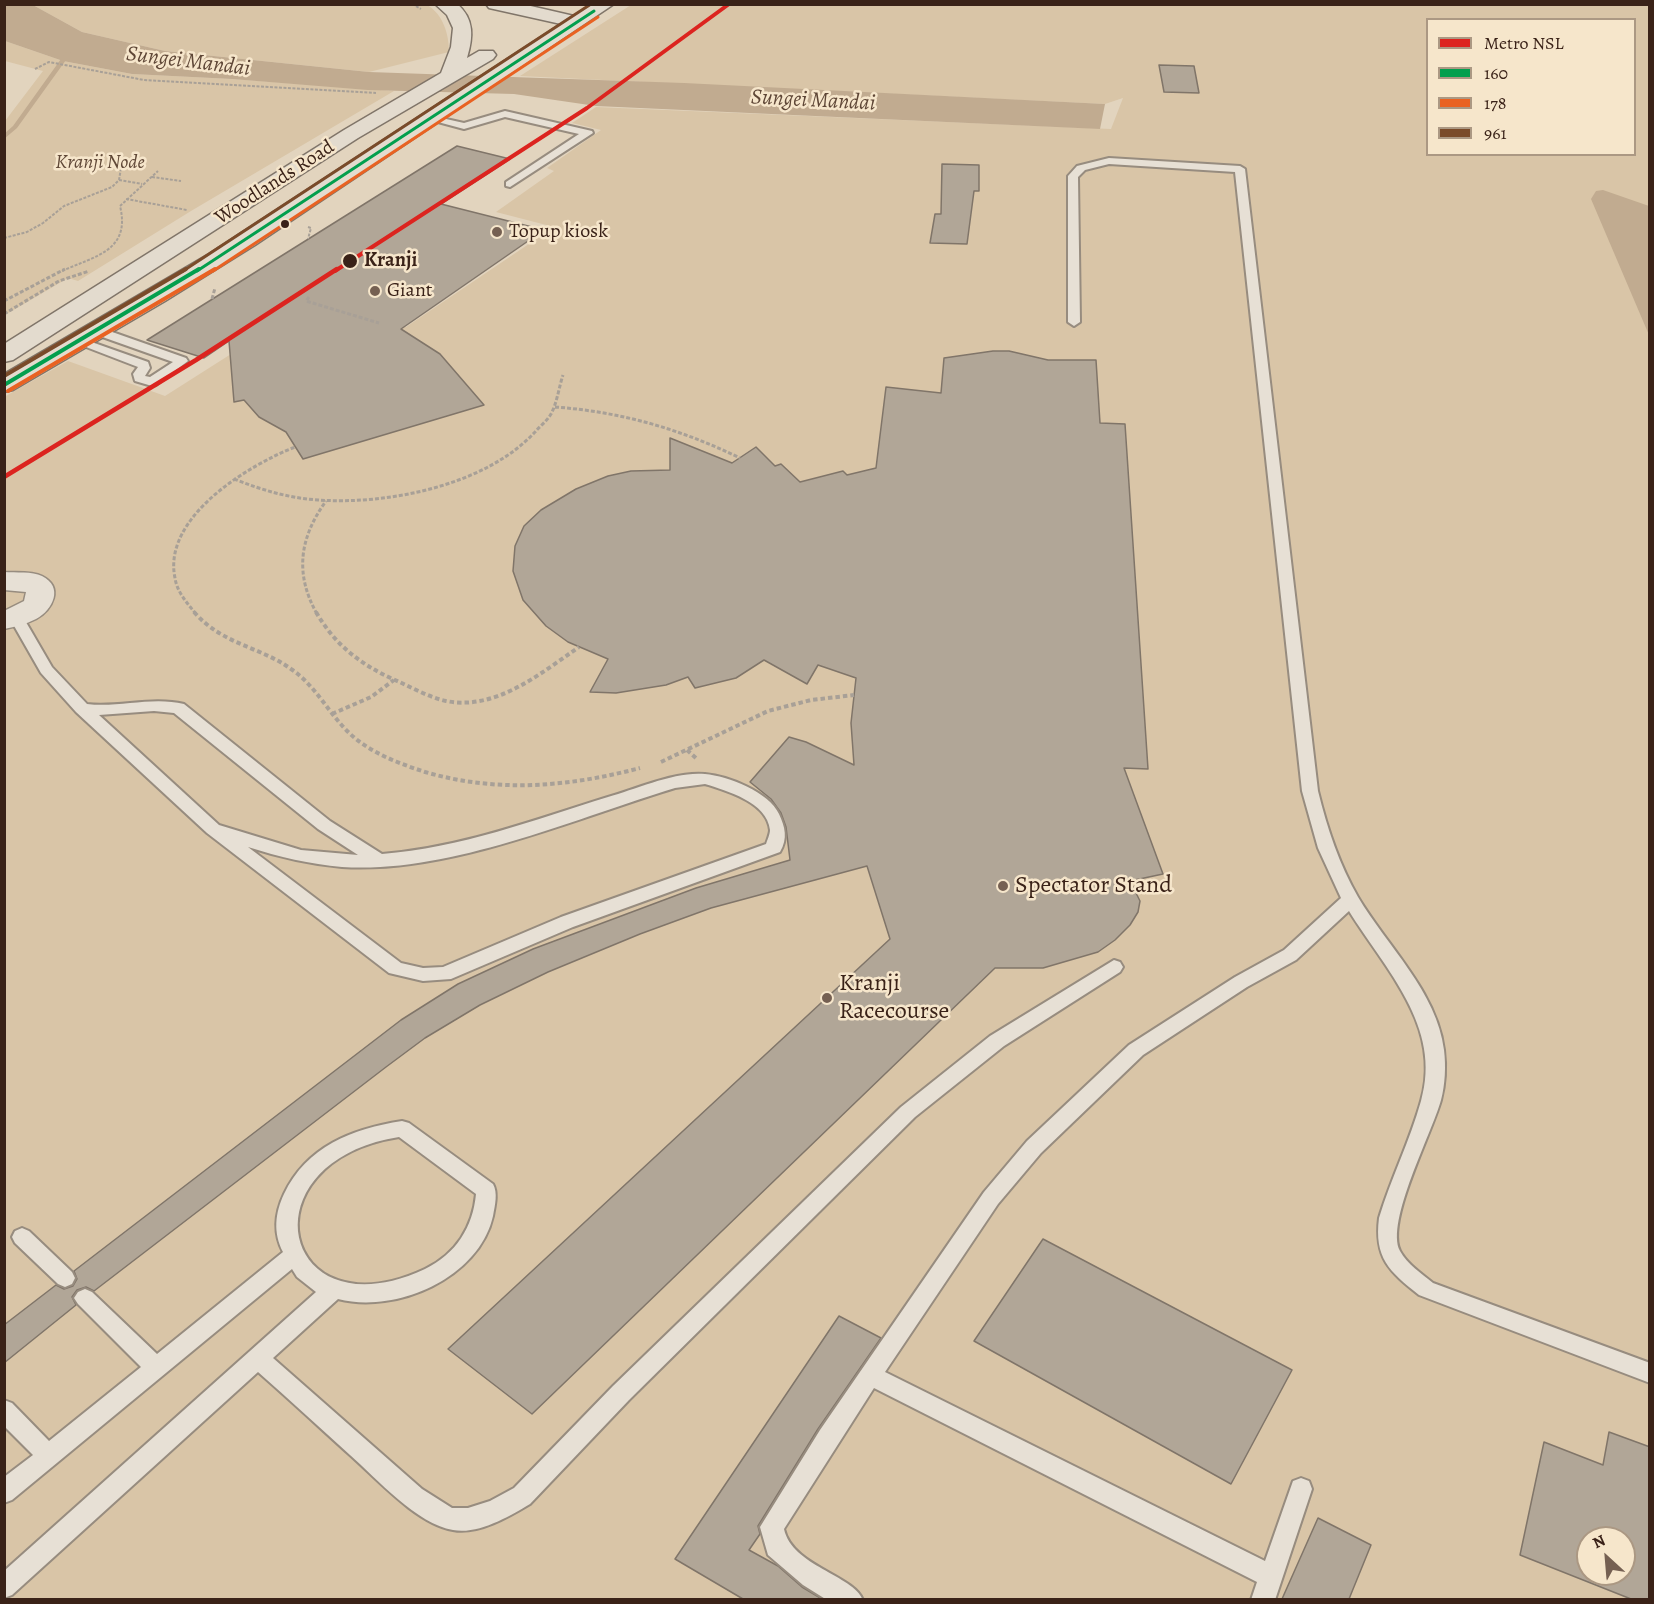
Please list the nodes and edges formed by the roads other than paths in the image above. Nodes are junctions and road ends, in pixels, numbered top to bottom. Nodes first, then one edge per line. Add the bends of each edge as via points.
1 (444, 4) edge
2 (495, 4) edge
3 (600, 8) edge
4 (565, 11) edge
5 (449, 77) junction
6 (428, 118) junction
7 (351, 134) junction
8 (405, 134) junction
9 (510, 184) dead end
10 (1074, 322) dead end
11 (88, 336) junction
12 (4, 355) edge
13 (4, 385) edge
14 (4, 580) edge
15 (10, 618) edge
16 (82, 708) junction
17 (213, 829) junction
18 (381, 861) junction
19 (1350, 900) junction
20 (1114, 967) dead end
21 (22, 1238) dead end
22 (293, 1256) junction
23 (65, 1278) dead end
24 (334, 1289) junction
25 (85, 1298) dead end
26 (258, 1358) junction
27 (156, 1368) junction
28 (1650, 1373) edge
29 (871, 1376) junction
30 (4, 1410) edge
31 (49, 1456) junction
32 (1301, 1489) dead end
33 (4, 1492) edge
34 (1271, 1576) junction
35 (4, 1587) edge
36 (850, 1599) edge
37 (1263, 1599) edge

1 - 5 main road via 464,24 463,44
2 - 4 main road
3 - 4 main road, Woodlands Road
4 - 5 main road, Woodlands Road
4 - 6 main road, Woodlands Road
5 - 7 main road, Woodlands Road
6 - 8 main road, Woodlands Road
6 - 9 lane via 464,126 505,114 588,133
7 - 8 main road via 390,124
7 - 12 main road, Woodlands Road
8 - 11 main road, Woodlands Road via 248,239
10 - 19 lane via 1072,176 1081,168 1109,160 1240,169 1310,791 1318,827
11 - 11 lane via 182,361 152,382 138,378 144,365
11 - 13 main road, Woodlands Road
14 - 15 street via 32,582 41,591 33,608
15 - 16 lane via 46,670
16 - 17 lane
16 - 18 lane via 178,708 324,825
17 - 18 lane via 313,858
17 - 18 lane via 395,968 435,976 567,922 774,848 778,830 768,808 738,788 716,780 696,779 464,849
19 - 28 lane via 1427,1021 1435,1050 1432,1097 1393,1208 1387,1232 1389,1250 1402,1270 1426,1289
19 - 29 lane via 1290,955 1136,1050 1034,1147 991,1198
20 - 26 lane via 997,1041 908,1112 621,1393 522,1496 504,1507 453,1520 436,1511 414,1497
21 - 23 lane
22 - 24 lane via 303,1270
22 - 24 lane via 286,1236 286,1214 294,1192 308,1171 327,1154 375,1132 402,1129 486,1190 485,1212 477,1234 462,1255 440,1272 388,1293 360,1294
22 - 27 lane
24 - 26 lane
25 - 27 lane
26 - 35 lane
27 - 31 lane
29 - 34 lane
29 - 36 lane via 772,1527 776,1546 811,1576
30 - 31 lane
31 - 33 lane
32 - 34 lane
34 - 37 lane

